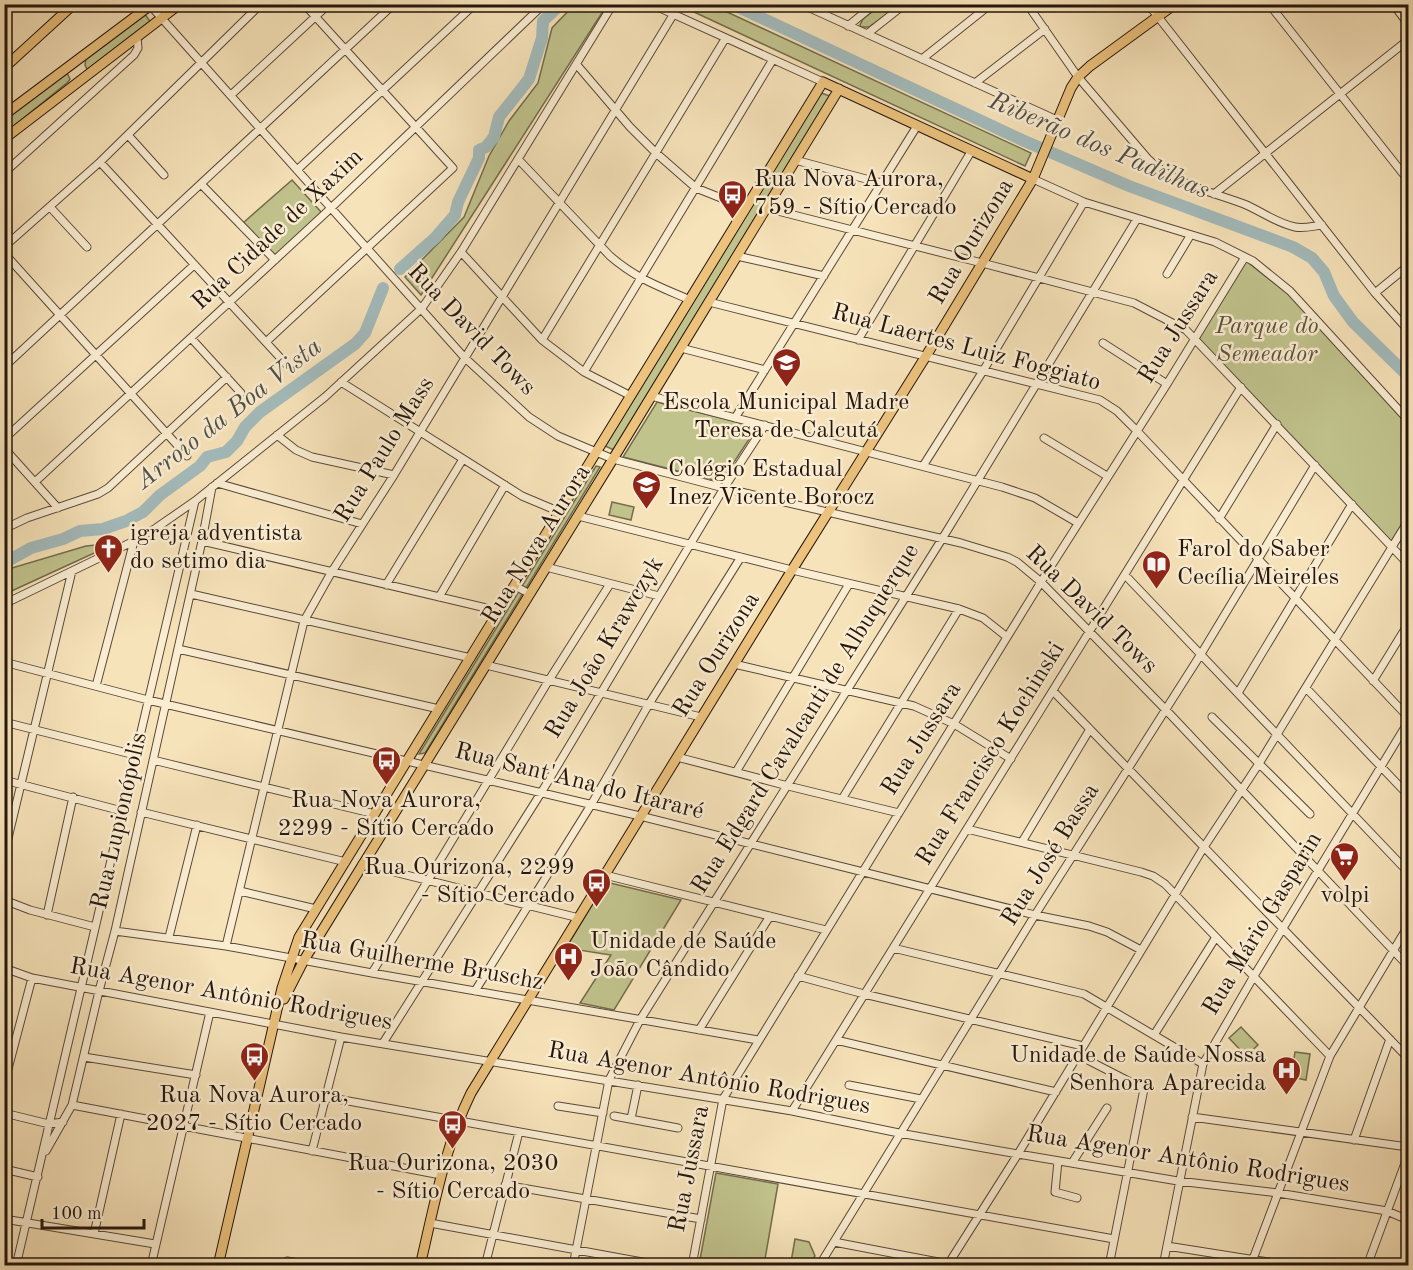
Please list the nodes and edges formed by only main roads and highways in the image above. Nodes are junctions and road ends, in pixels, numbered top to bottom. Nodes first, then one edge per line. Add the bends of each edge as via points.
1 (180, 4) edge
2 (1175, 4) edge
3 (72, 5) edge
4 (150, 5) edge
5 (84, 57) junction
6 (4, 68) edge
7 (69, 68) junction
8 (87, 76) junction
9 (72, 88) junction
10 (839, 89) junction
11 (4, 115) edge
12 (4, 139) edge
13 (1028, 177) junction
14 (657, 352) junction
15 (673, 360) junction
16 (648, 368) junction
17 (665, 374) junction
18 (274, 1024) junction
19 (219, 1266) edge
20 (420, 1266) edge

1 - 8 main road
2 - 13 main road, Rua Ourizona via 1078,77 1039,163
3 - 6 main road
4 - 5 main road
5 - 7 main road
5 - 8 main road via 82,67
7 - 9 main road via 74,77
7 - 11 main road
8 - 9 main road
9 - 12 main road
10 - 13 main road
10 - 14 main road, Rua Nova Aurora via 823,82
10 - 15 main road, Rua Nova Aurora
13 - 20 main road, Rua Ourizona via 1026,190 926,356 471,1093 457,1122 441,1175
14 - 15 main road via 663,361
14 - 16 main road, Rua Nova Aurora
15 - 17 main road, Rua Nova Aurora
16 - 17 main road via 660,368
16 - 18 main road, Rua Nova Aurora via 299,937
17 - 18 main road, Rua Nova Aurora via 303,960
18 - 19 main road, Rua Nova Aurora

